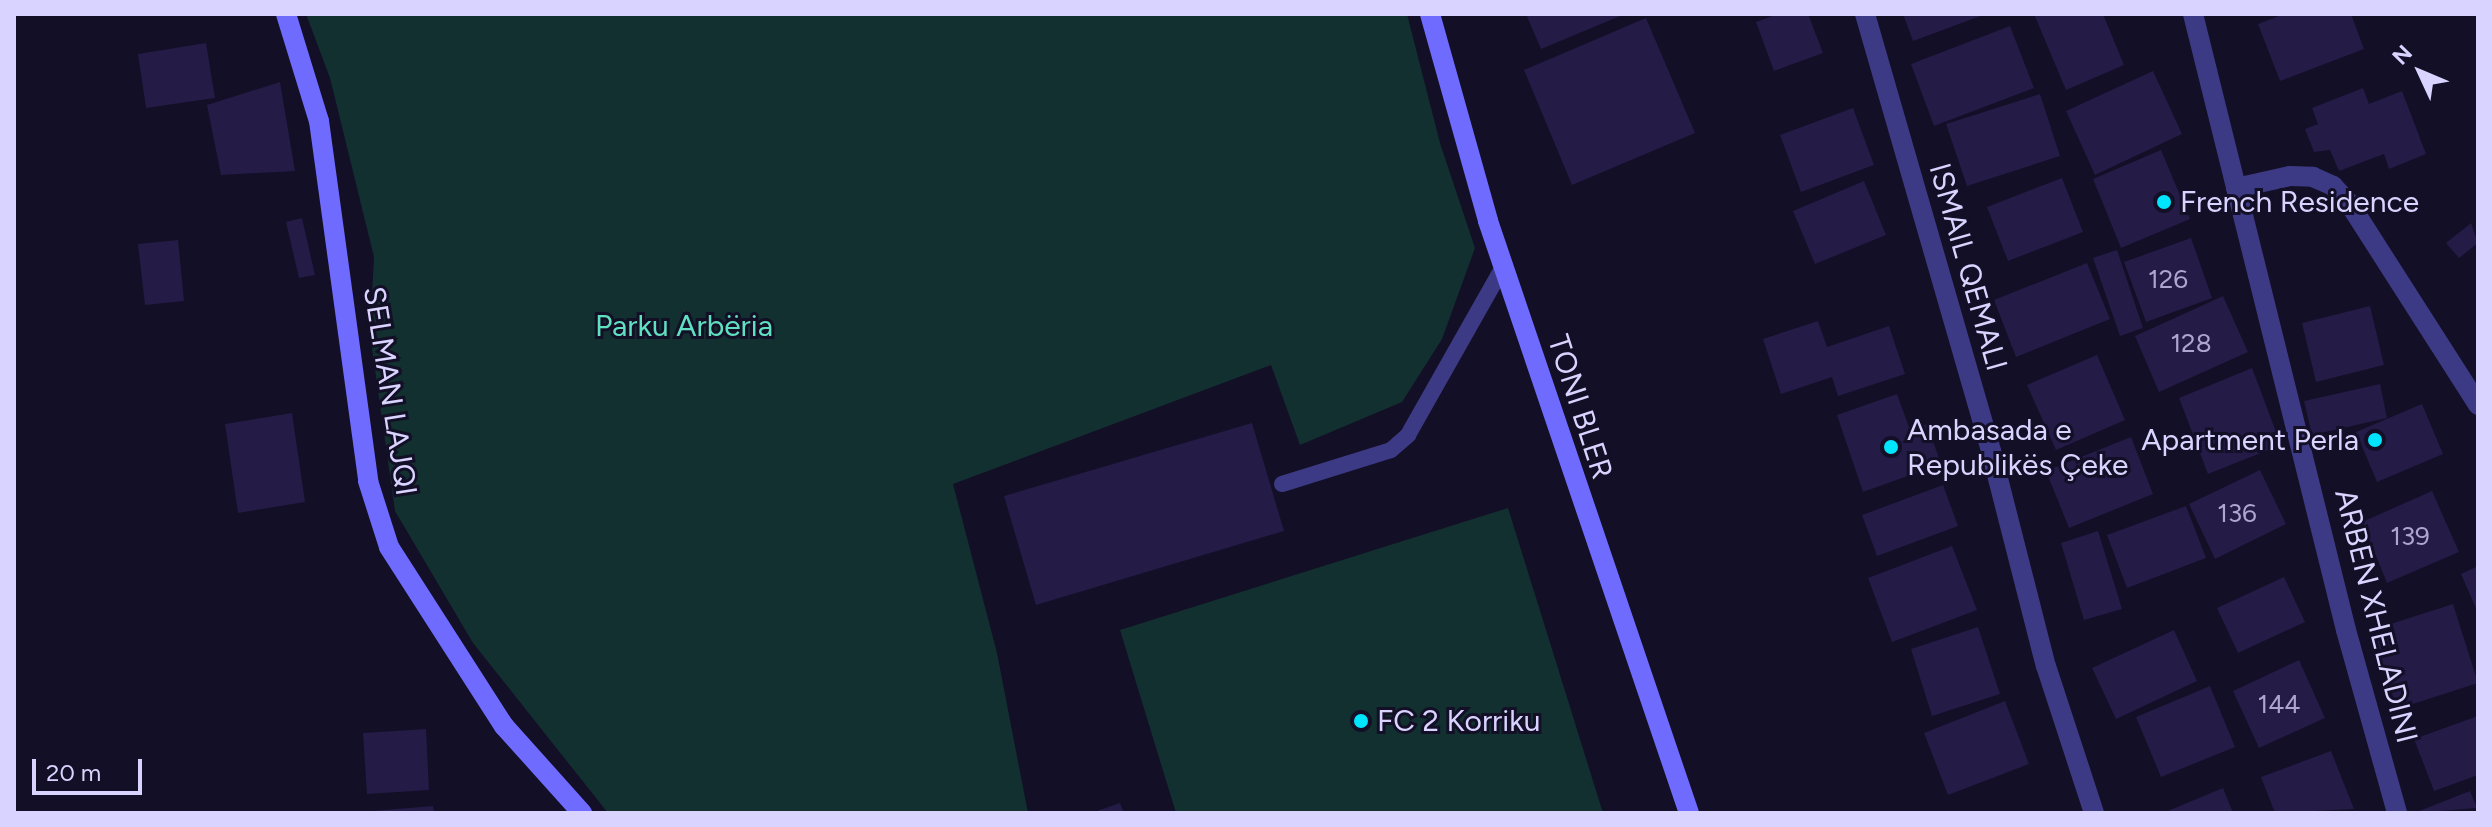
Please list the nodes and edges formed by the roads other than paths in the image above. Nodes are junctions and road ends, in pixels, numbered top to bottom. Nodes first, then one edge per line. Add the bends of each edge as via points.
1 (286, 14) edge
2 (1430, 14) edge
3 (1865, 14) edge
4 (2193, 14) edge
5 (2236, 188) junction
6 (1503, 267) junction
7 (2478, 405) edge
8 (1282, 484) dead end
9 (582, 813) edge
10 (1689, 813) edge
11 (2094, 813) edge
12 (2397, 813) edge

1 - 9 street, SELMAN LAJQI via 319,121 368,481 389,547 504,726
2 - 6 street, TONI BLER via 1463,143
3 - 11 street, ISMAIL QEMALI via 1991,451 2046,666
4 - 5 street, ARBEN XHELADINI
5 - 7 street via 2290,176 2313,177 2333,186
5 - 12 street, ARBEN XHELADINI
6 - 8 lane via 1408,435 1391,450
6 - 10 street, TONI BLER

